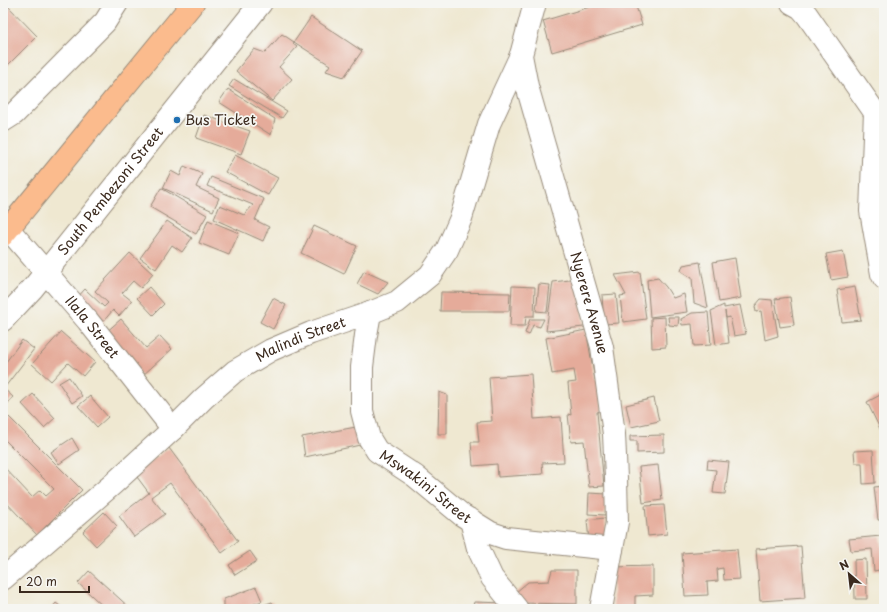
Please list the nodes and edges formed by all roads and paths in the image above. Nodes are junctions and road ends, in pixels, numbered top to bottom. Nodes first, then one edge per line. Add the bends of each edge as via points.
1 (117, 3) edge
2 (193, 3) edge
3 (261, 3) edge
4 (535, 3) edge
5 (792, 3) edge
6 (521, 56) junction
7 (879, 119) edge
8 (3, 121) edge
9 (5, 229) edge
10 (45, 272) junction
11 (884, 278) edge
12 (370, 313) junction
13 (3, 320) edge
14 (173, 429) junction
15 (471, 520) junction
16 (612, 549) junction
17 (3, 579) edge
18 (517, 609) edge
19 (601, 609) edge

1 - 8 street via 105,22 19,110
2 - 9 highway
3 - 10 street, South Pembezoni Street
4 - 6 street, Nyerere Avenue
5 - 7 street via 807,15
6 - 12 street, Malindi Street via 489,124 462,218 447,250 430,275 397,302
6 - 16 street, Nyerere Avenue via 527,86 602,347 614,434 617,522
7 - 11 street via 871,211
9 - 10 street, Ilala Street
10 - 13 street, South Pembezoni Street
10 - 14 street, Ilala Street
12 - 14 street, Malindi Street via 310,332 271,350 235,371
12 - 15 street, Mswakini Street via 361,388 362,412 369,438 377,451 415,476
14 - 17 street, Malindi Street
15 - 16 street, Mswakini Street via 491,533 506,538
15 - 18 street via 478,548 492,578
16 - 19 street, Nyerere Avenue

